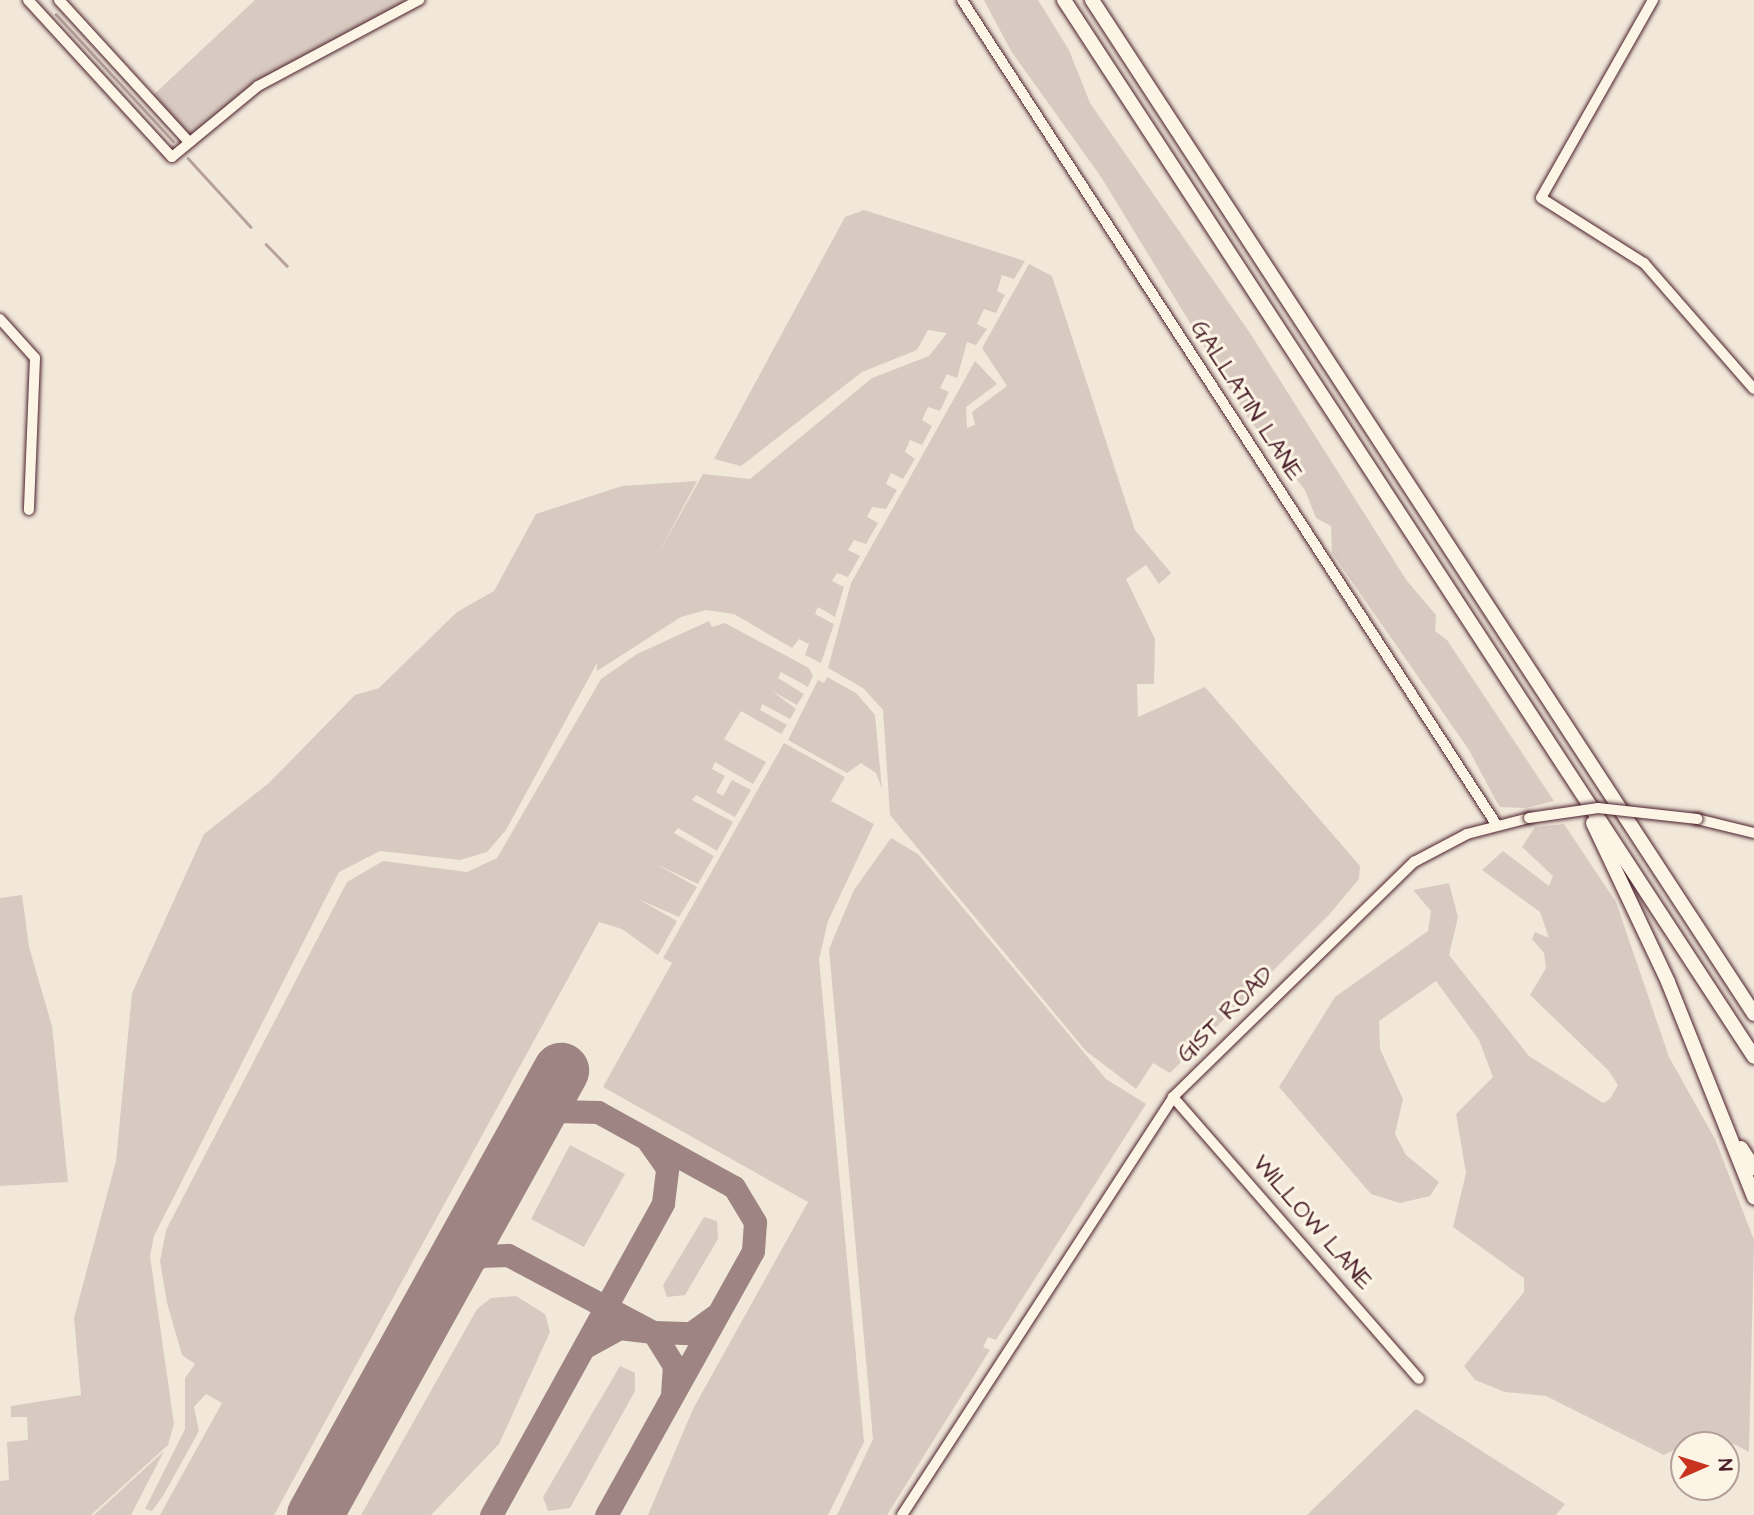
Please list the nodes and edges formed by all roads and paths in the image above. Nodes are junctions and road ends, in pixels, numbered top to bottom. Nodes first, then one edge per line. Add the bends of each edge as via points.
1 (28, 0) edge
2 (59, 0) edge
3 (419, 0) edge
4 (962, 0) edge
5 (1064, 0) edge
6 (1092, 0) edge
7 (1653, 0) edge
8 (189, 142) junction
9 (0, 319) edge
10 (1754, 389) edge
11 (29, 510) dead end
12 (1573, 779) junction
13 (1496, 824) junction
14 (1754, 833) edge
15 (1721, 963) junction
16 (1754, 993) edge
17 (1754, 1014) edge
18 (1754, 1057) edge
19 (1173, 1097) junction
20 (1725, 1120) junction
21 (1754, 1168) edge
22 (1754, 1197) edge
23 (1419, 1379) dead end
24 (902, 1515) edge

1 - 8 street via 172,157
2 - 8 street
3 - 8 street via 258,86
4 - 13 street, GALLATIN LANE
5 - 12 highway
6 - 15 highway
7 - 10 street via 1541,198 1644,263
9 - 11 street via 35,358
12 - 18 highway
12 - 20 highway via 1656,955
13 - 14 street, GIST ROAD, bridge via 1598,808 1697,820
13 - 19 street, GIST ROAD via 1414,862
15 - 16 highway
15 - 17 highway
19 - 23 street, WILLOW LANE
19 - 24 street, GIST ROAD
20 - 21 highway
20 - 22 highway

